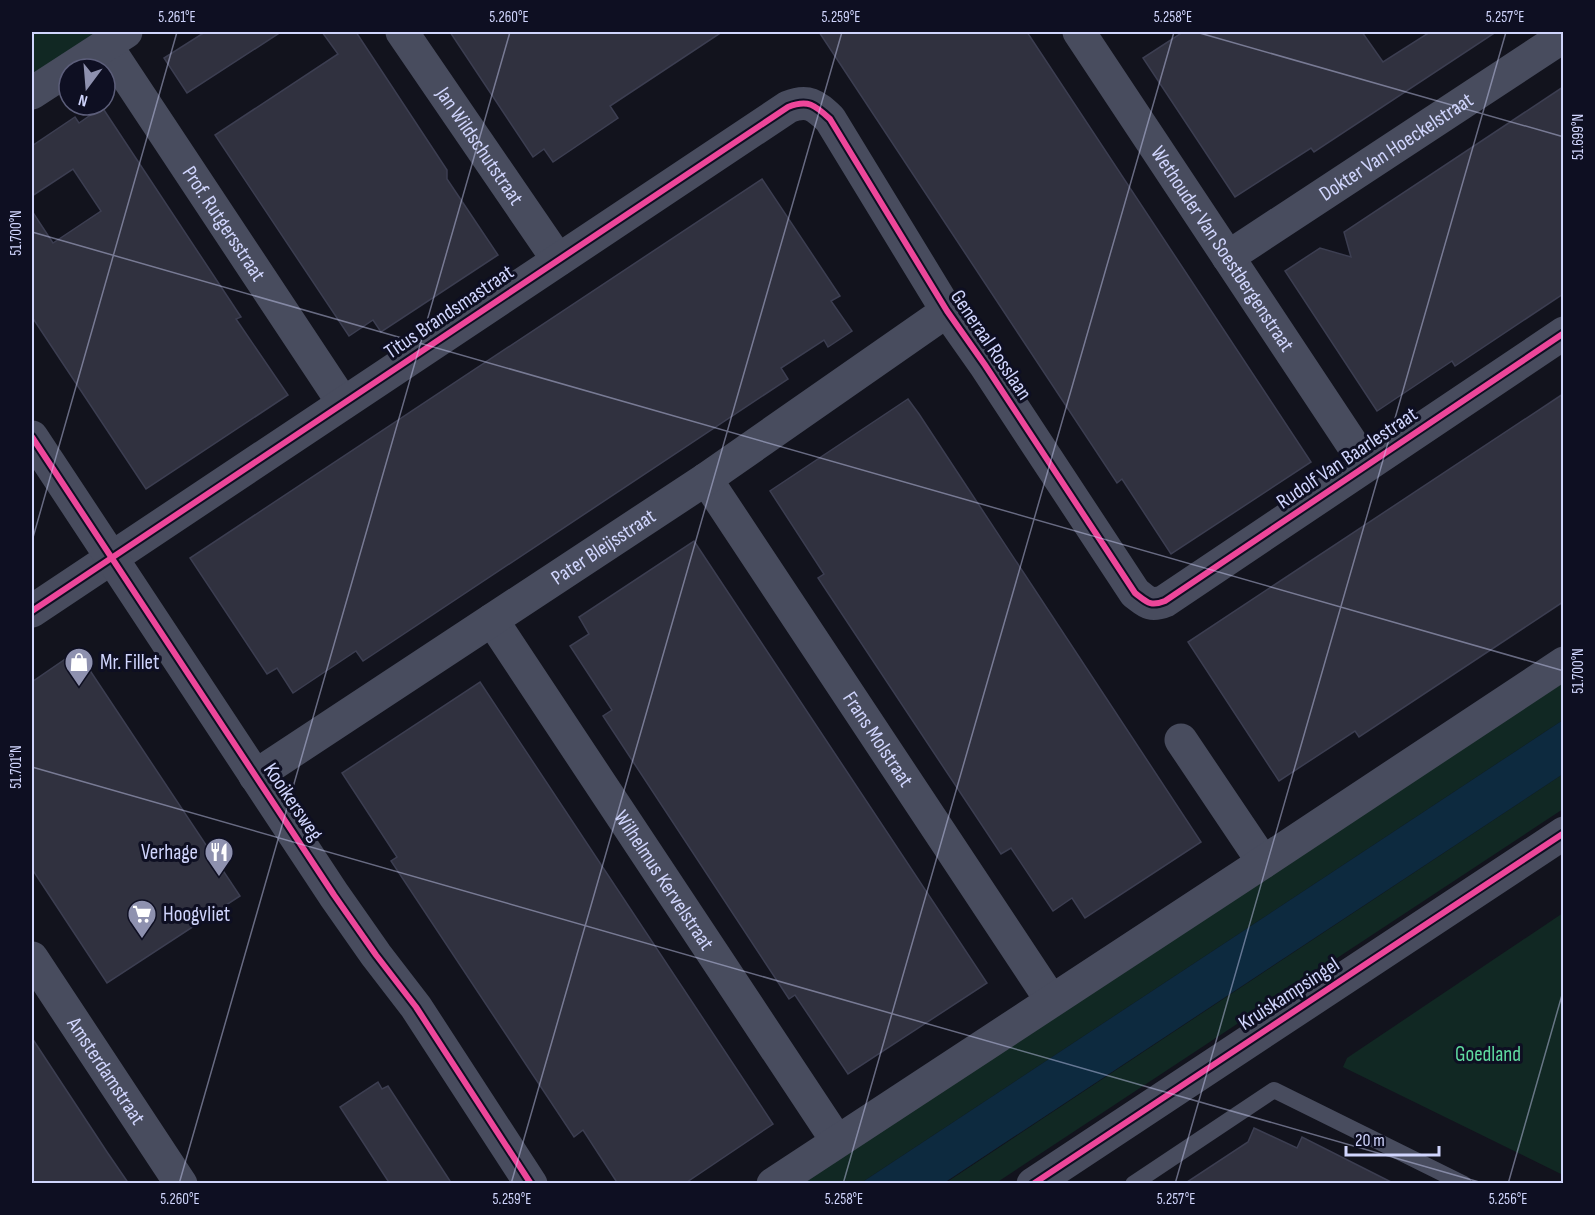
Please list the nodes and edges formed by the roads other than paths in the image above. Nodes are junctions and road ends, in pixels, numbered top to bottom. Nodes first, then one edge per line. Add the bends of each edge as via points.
1 (402, 32) edge
2 (1088, 35) edge
3 (1563, 36) edge
4 (116, 38) edge
5 (32, 93) edge
6 (809, 103) joint
7 (1228, 257) junction
8 (558, 260) junction
9 (947, 311) junction
10 (1563, 333) edge
11 (343, 403) junction
12 (32, 436) edge
13 (1366, 465) junction
14 (706, 479) junction
15 (111, 559) junction
16 (1148, 603) joint
17 (32, 611) edge
18 (492, 620) junction
19 (1563, 663) edge
20 (1181, 740) dead end
21 (255, 776) junction
22 (1563, 833) edge
23 (1263, 862) junction
24 (32, 958) edge
25 (1051, 1000) junction
26 (837, 1141) junction
27 (182, 1184) edge
28 (531, 1184) edge
29 (773, 1184) edge
30 (1033, 1184) edge
31 (1133, 1184) edge
32 (1464, 1184) edge

1 - 8 street, Jan Wildschutstraat
2 - 7 street, Wethouder Van Soestbergenstraat
3 - 7 street, Dokter Van Hoeckelstraat
4 - 5 street
4 - 11 street, Prof. Rutgersstraat
6 - 8 street, Titus Brandsmastraat via 788,107
6 - 9 street, Generaal Rosslaan via 830,119
7 - 13 street, Wethouder Van Soestbergenstraat
8 - 11 street, Titus Brandsmastraat
9 - 14 street, Pater Bleijsstraat
9 - 16 street, Generaal Rosslaan via 1134,593
10 - 13 street, Rudolf Van Baarlestraat
11 - 15 street, Titus Brandsmastraat
12 - 15 street, Kooikersweg
13 - 16 street, Rudolf Van Baarlestraat via 1165,601
14 - 18 street, Pater Bleijsstraat
14 - 25 street, Frans Molstraat
15 - 17 street, Titus Brandsmastraat
15 - 21 street, Kooikersweg
18 - 21 street, Pater Bleijsstraat
18 - 26 street, Wilhelmus Kervelstraat
19 - 23 street
20 - 23 street
21 - 28 street, Kooikersweg via 376,955 416,1007
22 - 30 street, Kruiskampsingel
23 - 25 street
24 - 27 street, Amsterdamstraat
25 - 26 street
26 - 29 street
31 - 32 lane via 1274,1090

